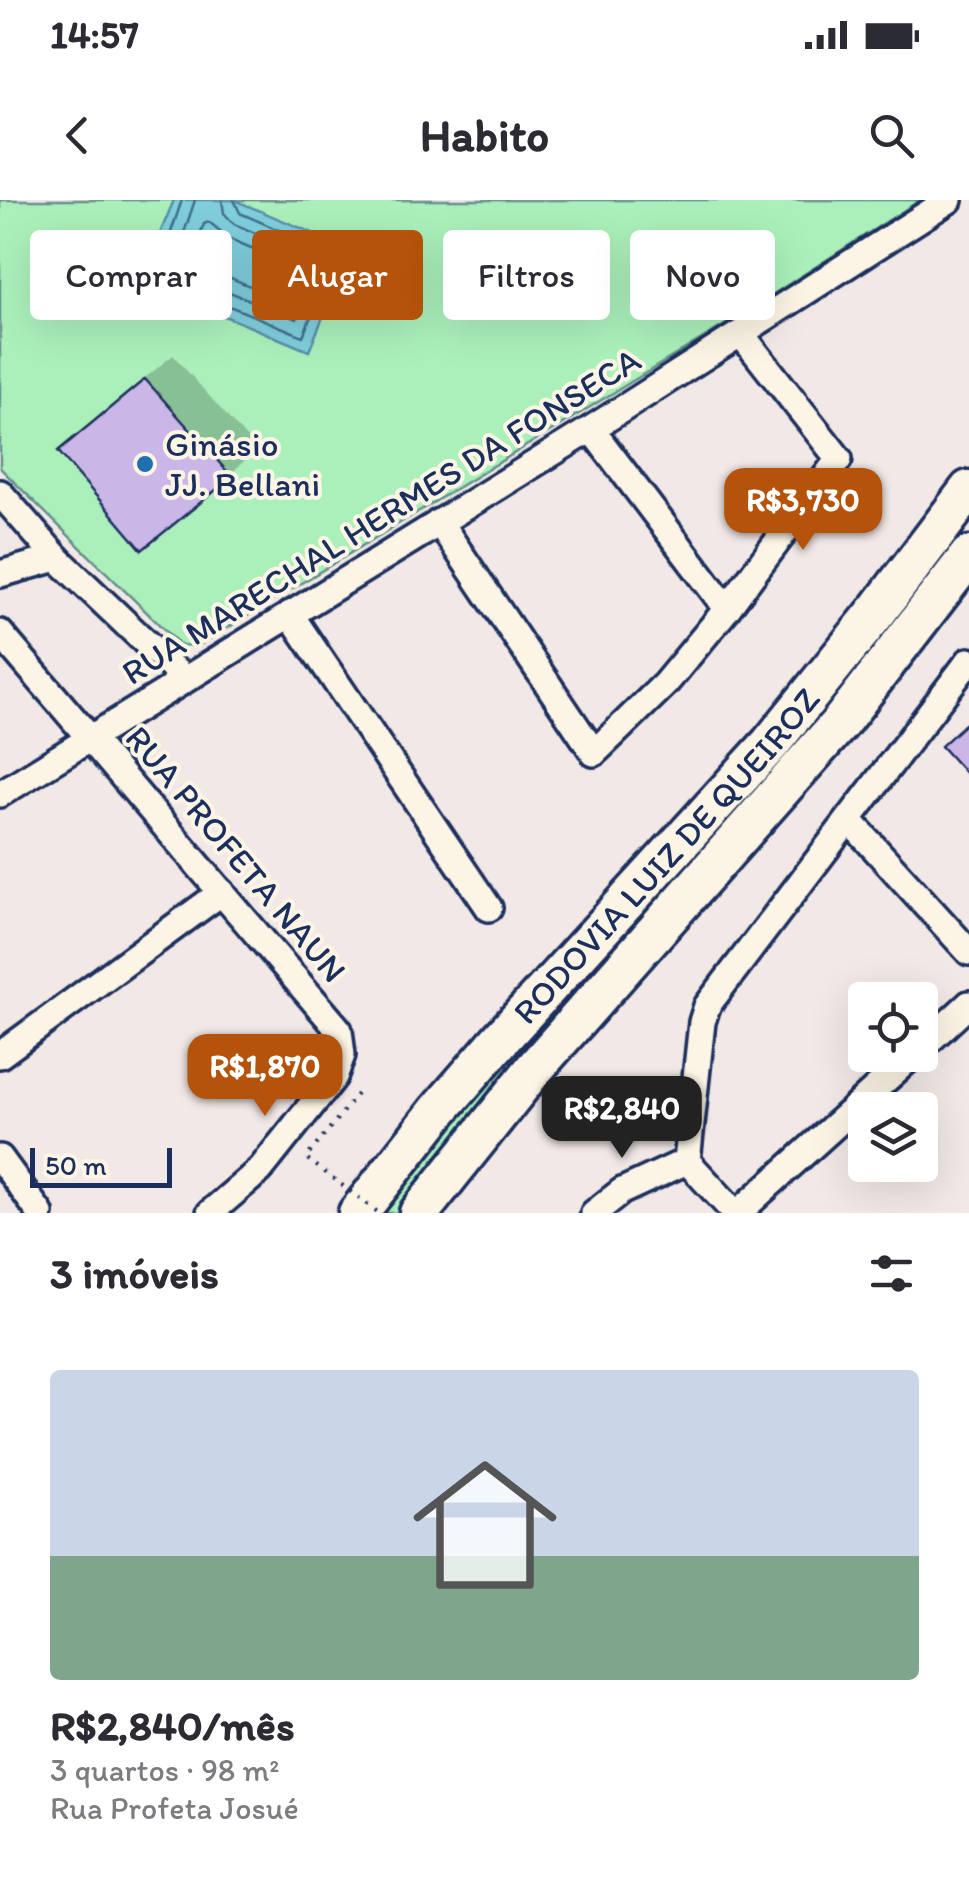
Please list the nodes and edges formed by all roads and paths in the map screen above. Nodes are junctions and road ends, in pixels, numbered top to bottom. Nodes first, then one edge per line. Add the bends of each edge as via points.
1 (950, 200) edge
2 (741, 334) junction
3 (592, 429) junction
4 (969, 490) edge
5 (0, 493) edge
6 (439, 522) junction
7 (969, 556) edge
8 (56, 558) junction
9 (0, 574) edge
10 (727, 609) junction
11 (290, 614) junction
12 (0, 634) edge
13 (969, 660) edge
14 (183, 678) junction
15 (91, 737) junction
16 (0, 794) edge
17 (850, 820) junction
18 (222, 892) junction
19 (489, 908) dead end
20 (969, 952) edge
21 (969, 1004) edge
22 (938, 1032) edge
23 (0, 1055) edge
24 (534, 1069) junction
25 (894, 1072) edge
26 (356, 1094) dead end
27 (0, 1158) edge
28 (687, 1162) junction
29 (40, 1213) edge
30 (210, 1213) edge
31 (355, 1213) edge
32 (378, 1213) edge
33 (419, 1213) edge
34 (434, 1213) edge
35 (594, 1213) edge
36 (736, 1213) edge

1 - 2 street, RUA MARECHAL HERMES DA FONSECA
2 - 3 street, RUA MARECHAL HERMES DA FONSECA
2 - 10 street via 839,459
3 - 6 street, RUA MARECHAL HERMES DA FONSECA
3 - 10 street
4 - 31 highway, RODOVIA LUIZ DE QUEIROZ via 771,743 439,1110
5 - 8 street
6 - 10 street via 594,753 666,684
6 - 11 street, RUA MARECHAL HERMES DA FONSECA
7 - 24 highway, RODOVIA LUIZ DE QUEIROZ via 840,723
8 - 9 street
8 - 14 street
11 - 14 street, RUA MARECHAL HERMES DA FONSECA
11 - 19 street
12 - 15 street, RUA PROFETA NAUN
13 - 17 street
14 - 15 street, RUA MARECHAL HERMES DA FONSECA
15 - 16 street, RUA MARECHAL HERMES DA FONSECA
15 - 18 street, RUA PROFETA NAUN
17 - 20 street
17 - 28 street via 707,1006
18 - 23 street
18 - 30 street, RUA PROFETA NAUN via 339,1030 342,1055 334,1077 260,1170
21 - 22 street
24 - 33 highway, RODOVIA LUIZ DE QUEIROZ
24 - 34 highway
25 - 36 street
26 - 32 path, bridge via 306,1158
27 - 29 street
28 - 35 street
28 - 36 street

